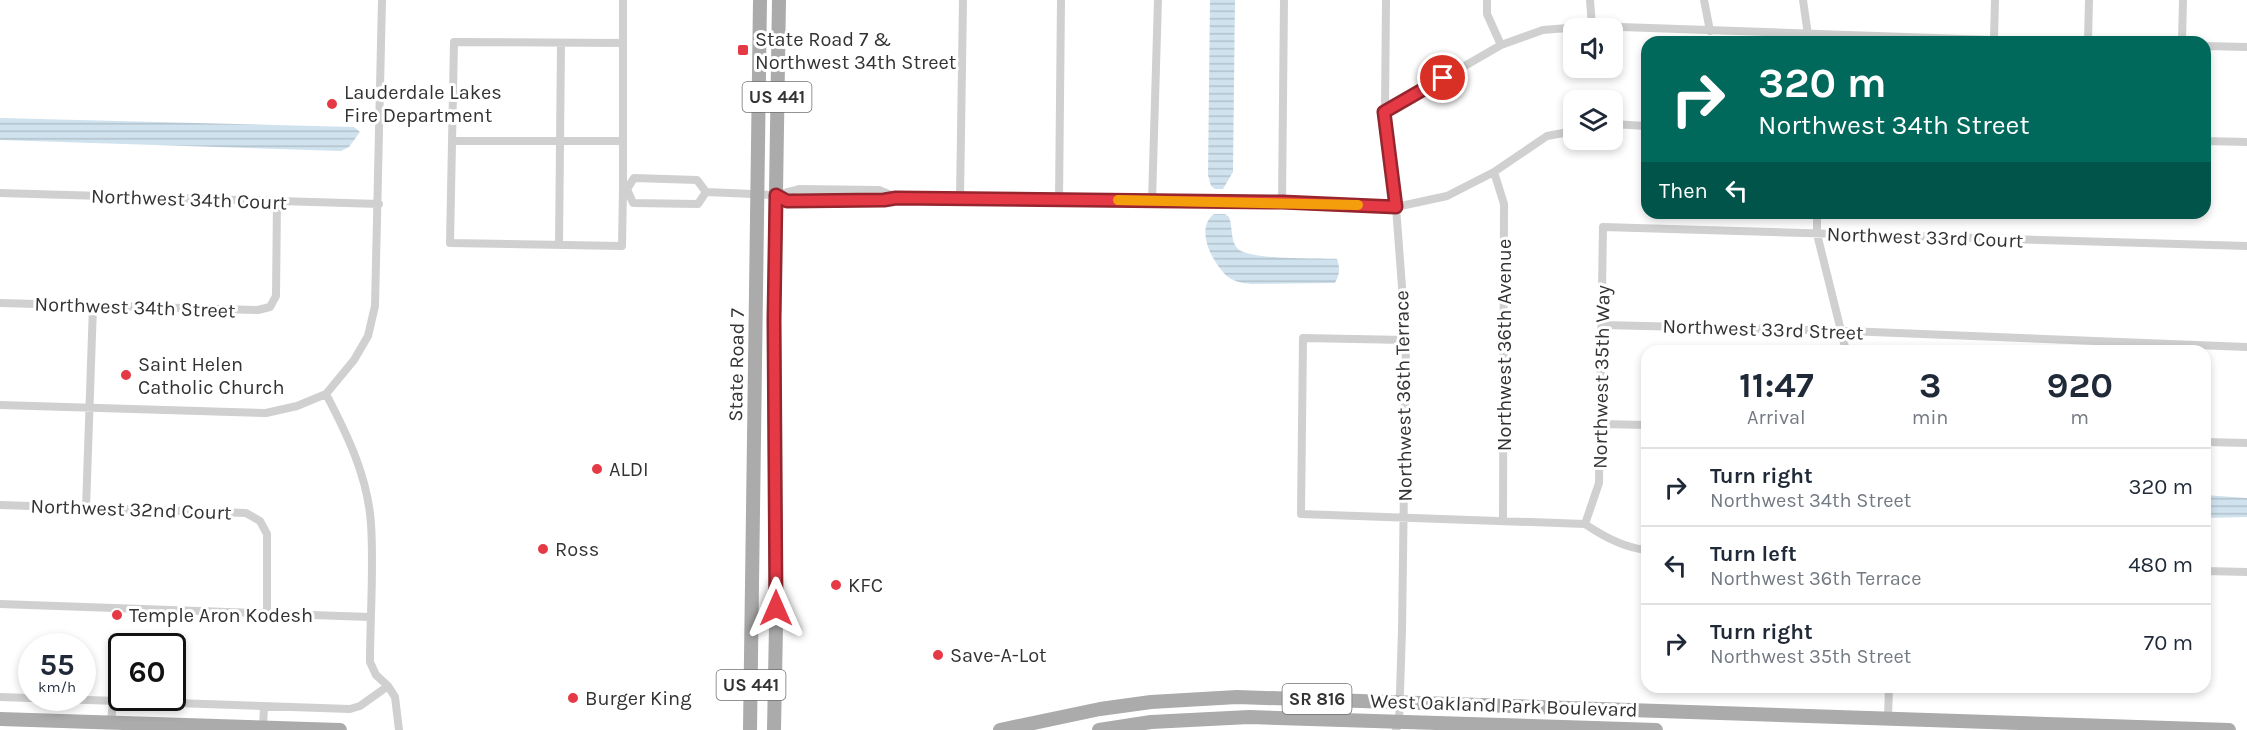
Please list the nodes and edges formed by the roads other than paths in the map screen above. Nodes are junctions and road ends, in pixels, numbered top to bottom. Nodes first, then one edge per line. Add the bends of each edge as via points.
1 (382, 0) edge
2 (623, 0) edge
3 (760, 0) edge
4 (779, 0) edge
5 (963, 0) edge
6 (1061, 0) edge
7 (1158, 0) edge
8 (1284, 0) edge
9 (1386, 0) edge
10 (1487, 0) edge
11 (1590, 0) edge
12 (1704, 0) edge
13 (1803, 0) edge
14 (1995, 0) edge
15 (2089, 0) edge
16 (2183, 0) edge
17 (1591, 18) edge
18 (1623, 27) edge
19 (1563, 28) edge
20 (1710, 30) junction
21 (1784, 36) edge
22 (1809, 36) edge
23 (1994, 36) edge
24 (2088, 36) edge
25 (2182, 36) edge
26 (561, 43) junction
27 (622, 43) junction
28 (1501, 45) junction
29 (2211, 46) edge
30 (2247, 47) edge
31 (1384, 112) junction
32 (1623, 125) edge
33 (1641, 126) edge
34 (1563, 133) edge
35 (452, 141) junction
36 (623, 141) junction
37 (2211, 141) edge
38 (560, 142) junction
39 (2247, 142) edge
40 (1494, 172) junction
41 (625, 189) junction
42 (706, 192) junction
43 (0, 193) edge
44 (756, 194) junction
45 (776, 195) junction
46 (960, 199) junction
47 (1059, 200) junction
48 (1152, 201) junction
49 (277, 202) junction
50 (1282, 202) junction
51 (379, 204) junction
52 (1396, 207) junction
53 (1817, 219) edge
54 (1603, 227) joint
55 (1817, 234) junction
56 (559, 245) junction
57 (2247, 246) edge
58 (0, 303) edge
59 (93, 306) junction
60 (1603, 325) junction
61 (1840, 331) junction
62 (1406, 340) junction
63 (1844, 345) edge
64 (2196, 345) edge
65 (2211, 346) edge
66 (2247, 347) edge
67 (755, 368) junction
68 (326, 394) junction
69 (0, 405) edge
70 (90, 408) junction
71 (1600, 424) junction
72 (1641, 425) edge
73 (2211, 442) edge
74 (2247, 443) edge
75 (776, 471) junction
76 (0, 505) edge
77 (86, 508) junction
78 (1404, 517) junction
79 (1503, 521) junction
80 (1585, 524) junction
81 (1641, 549) edge
82 (2211, 571) edge
83 (2247, 572) edge
84 (0, 604) edge
85 (267, 612) junction
86 (370, 617) junction
87 (388, 686) junction
88 (1889, 693) edge
89 (0, 697) edge
90 (108, 701) edge
91 (1400, 702) junction
92 (186, 704) edge
93 (1128, 705) junction
94 (264, 707) junction
95 (1654, 710) junction
96 (112, 711) edge
97 (1672, 711) junction
98 (1888, 718) junction
99 (0, 719) edge
100 (111, 722) junction
101 (1399, 727) edge
102 (263, 728) junction
103 (1125, 728) edge
104 (1536, 728) edge
105 (1628, 728) junction
106 (340, 730) edge
107 (399, 730) edge
108 (750, 730) edge
109 (774, 730) edge
110 (1000, 730) edge
111 (1103, 730) edge
112 (1655, 730) edge
113 (1868, 730) edge
114 (2229, 730) edge

1 - 51 street
2 - 27 street
3 - 44 main road, State Road 7 / US 441
4 - 45 main road, State Road 7 / US 441
5 - 46 street
6 - 47 street
7 - 48 street
8 - 50 street
9 - 31 street, Northwest 36th Terrace
10 - 28 street via 1487,14
11 - 17 street
12 - 20 street
13 - 22 street
14 - 23 street
15 - 24 street
16 - 25 street
18 - 20 street
19 - 28 street via 1543,30
20 - 21 street
26 - 27 street
26 - 35 street via 454,42
26 - 38 street
27 - 36 street
28 - 31 street
29 - 30 street
31 - 52 street, Northwest 36th Terrace
32 - 33 street
34 - 40 street via 1547,136
35 - 38 street
35 - 56 street via 450,243
36 - 38 street
36 - 41 street
37 - 39 street
38 - 56 street
40 - 52 street via 1447,196
40 - 79 street, Northwest 36th Avenue via 1504,204
41 - 42 street via 634,177 697,180
41 - 42 street via 633,202 698,204
41 - 56 street via 622,246
42 - 44 street
43 - 49 street, Northwest 34th Court
44 - 45 street
44 - 67 main road, State Road 7 / US 441
45 - 46 street via 799,189 879,190 896,198
45 - 75 main road, State Road 7 / US 441
46 - 47 street
47 - 48 street
48 - 50 street
49 - 51 street, Northwest 34th Court
49 - 59 street, Northwest 34th Street via 276,296 270,307 258,310
50 - 52 street
51 - 68 street via 375,306 368,336
52 - 62 street, Northwest 36th Terrace
53 - 55 street
54 - 55 street, Northwest 33rd Court
54 - 60 street, Northwest 35th Way
55 - 57 street, Northwest 33rd Court
55 - 61 street
58 - 59 street, Northwest 34th Street
59 - 70 street
60 - 61 street, Northwest 33rd Street
60 - 71 street, Northwest 35th Way
61 - 63 street
61 - 64 street, Northwest 33rd Street
62 - 78 street, Northwest 36th Terrace
62 - 78 street via 1304,338 1301,514
65 - 66 street, Northwest 33rd Street
67 - 75 main road via 762,389 762,456 767,469
67 - 108 main road, State Road 7 / US 441
68 - 70 street via 297,406 266,412
68 - 86 street via 350,439 363,479 371,522
69 - 70 street
70 - 77 street
71 - 72 street
71 - 80 street, Northwest 35th Way via 1599,483
73 - 74 street
75 - 109 main road, State Road 7 / US 441
76 - 77 street, Northwest 32nd Court
77 - 85 street, Northwest 32nd Court via 246,513 260,521 267,534
78 - 79 street
78 - 91 street, Northwest 36th Terrace
79 - 80 street
80 - 81 street via 1608,539
82 - 83 street
84 - 85 street
85 - 86 street
86 - 87 street via 370,662
87 - 94 street via 350,709
87 - 107 street via 395,697
88 - 98 street
89 - 90 street
91 - 93 main road, West Oakland Park Boulevard / SR 816 via 1237,697
91 - 95 main road, West Oakland Park Boulevard / SR 816
91 - 101 street, Northwest 36th Terrace
92 - 94 street
93 - 110 main road, West Oakland Park Boulevard / SR 816
93 - 111 main road
94 - 102 street
95 - 97 main road, West Oakland Park Boulevard / SR 816
95 - 105 main road
96 - 100 street
97 - 98 main road, West Oakland Park Boulevard / SR 816
97 - 112 main road via 1657,721
98 - 113 main road
98 - 114 main road, West Oakland Park Boulevard / SR 816
99 - 100 main road
100 - 102 main road
101 - 103 main road, West Oakland Park Boulevard / SR 816 via 1249,717 1180,719
101 - 104 main road, West Oakland Park Boulevard / SR 816
102 - 106 main road
103 - 111 main road, West Oakland Park Boulevard / SR 816
104 - 105 main road, West Oakland Park Boulevard / SR 816
105 - 112 main road, West Oakland Park Boulevard / SR 816

